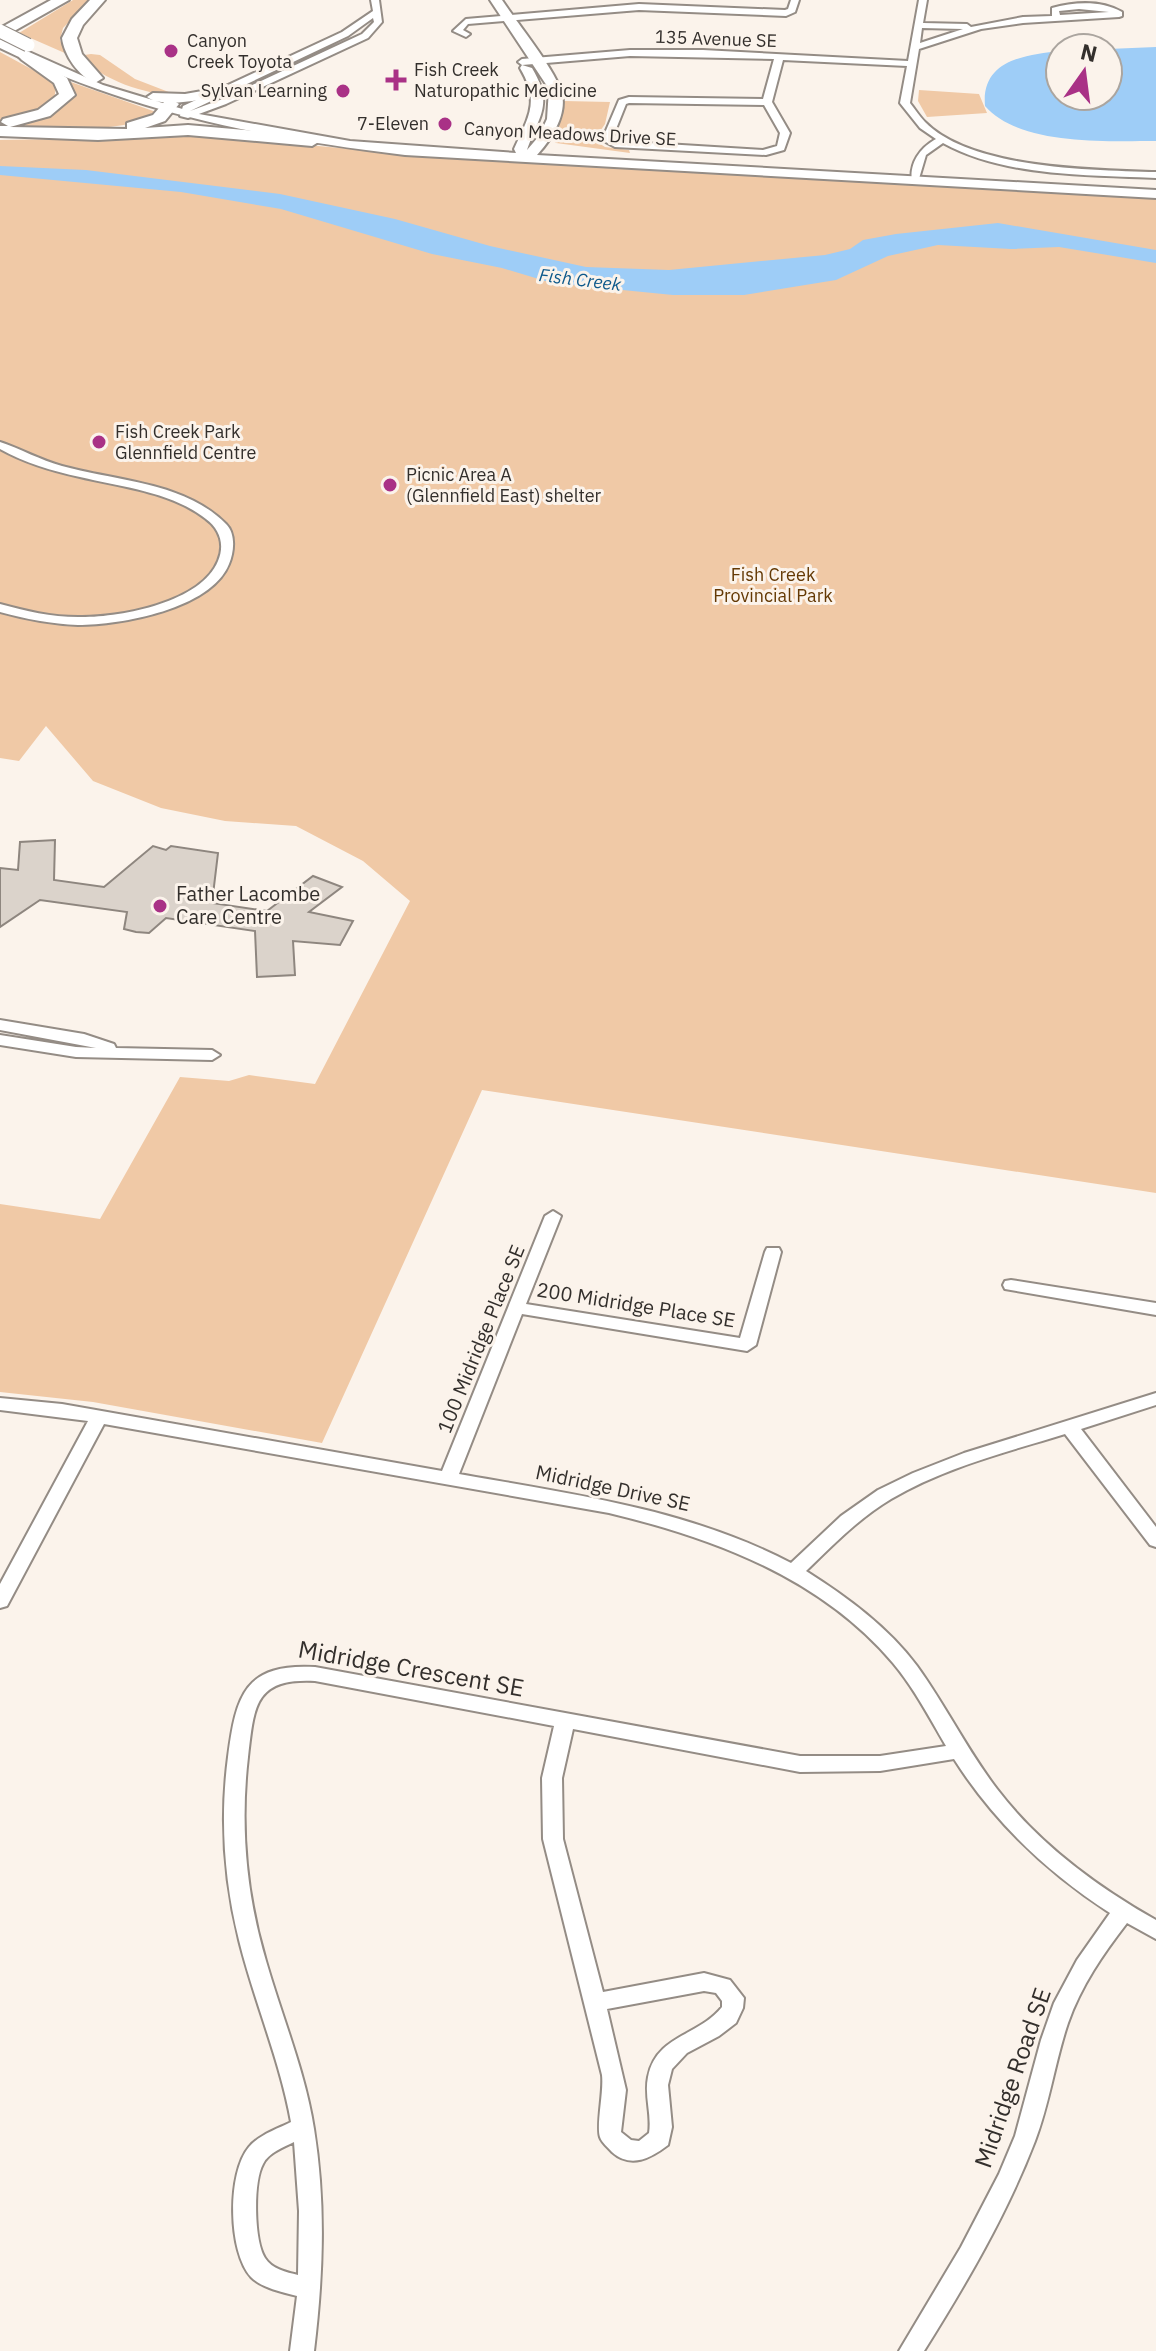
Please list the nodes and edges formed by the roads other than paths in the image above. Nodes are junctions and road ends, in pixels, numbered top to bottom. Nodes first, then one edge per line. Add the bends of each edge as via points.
1 (37, 0) edge
2 (62, 0) edge
3 (98, 0) edge
4 (375, 0) edge
5 (481, 0) edge
6 (496, 0) edge
7 (795, 0) edge
8 (923, 0) edge
9 (637, 4) edge
10 (670, 4) edge
11 (377, 12) junction
12 (508, 17) junction
13 (1056, 17) junction
14 (493, 19) junction
15 (0, 21) edge
16 (920, 25) junction
17 (980, 27) junction
18 (466, 34) dead end
19 (0, 37) edge
20 (916, 47) junction
21 (309, 50) junction
22 (24, 51) junction
23 (328, 54) junction
24 (779, 57) junction
25 (537, 60) junction
26 (522, 62) junction
27 (910, 64) junction
28 (95, 78) junction
29 (153, 97) junction
30 (221, 97) junction
31 (767, 102) junction
32 (182, 110) junction
33 (0, 123) edge
34 (267, 125) junction
35 (0, 131) edge
36 (76, 132) junction
37 (527, 133) junction
38 (943, 139) junction
39 (312, 141) junction
40 (540, 144) junction
41 (469, 146) junction
42 (522, 154) junction
43 (1156, 175) edge
44 (915, 176) junction
45 (1156, 186) edge
46 (1156, 194) edge
47 (0, 445) edge
48 (0, 608) edge
49 (0, 1025) edge
50 (0, 1040) edge
51 (122, 1052) junction
52 (212, 1055) dead end
53 (553, 1216) dead end
54 (773, 1252) dead end
55 (1011, 1285) dead end
56 (518, 1308) junction
57 (1156, 1309) edge
58 (1156, 1399) edge
59 (0, 1404) edge
60 (99, 1417) junction
61 (1069, 1426) junction
62 (448, 1478) junction
63 (1156, 1540) edge
64 (794, 1572) junction
65 (0, 1601) edge
66 (565, 1722) junction
67 (959, 1750) junction
68 (1124, 1911) junction
69 (1156, 1930) edge
70 (596, 2002) junction
71 (303, 2127) junction
72 (311, 2289) junction
73 (302, 2351) edge
74 (911, 2351) edge

1 - 15 highway
2 - 19 highway
3 - 28 highway via 70,29 68,42 72,55
4 - 11 street
5 - 14 main road
6 - 12 main road
7 - 10 street via 786,13
8 - 16 street
9 - 10 street
9 - 12 street
11 - 21 street
11 - 23 street via 378,22 365,36
12 - 14 street
12 - 25 main road
13 - 13 street via 1114,16 1119,14 1062,7 1055,10
13 - 17 street
14 - 18 street via 466,22 457,31
14 - 26 main road
16 - 17 street
16 - 20 street
17 - 20 street
19 - 22 main road, Canyon Meadows Drive SE
20 - 27 street
21 - 23 street
21 - 30 street
22 - 28 main road, Canyon Meadows Drive SE
22 - 32 main road, Canyon Meadows Drive SE via 114,95
22 - 33 highway via 61,81 67,95 44,113
23 - 30 street
24 - 25 street, 135 Avenue SE via 630,53
24 - 27 street, 135 Avenue SE
24 - 31 street
25 - 26 street, 135 Avenue SE
25 - 40 main road via 558,102
26 - 37 main road via 541,101
27 - 38 street via 905,103 920,126
28 - 29 main road, Canyon Meadows Drive SE
29 - 30 main road
29 - 32 main road, Canyon Meadows Drive SE
30 - 32 street
30 - 32 street
30 - 34 main road via 227,108
31 - 31 street via 785,133 781,148 774,151 607,140 622,102 629,100
32 - 34 main road, Canyon Meadows Drive SE
32 - 36 highway via 121,130
32 - 39 main road, Canyon Meadows Drive SE
34 - 41 main road, Canyon Meadows Drive SE
35 - 36 highway
36 - 39 highway via 188,130
37 - 41 main road via 507,143
37 - 42 main road
38 - 43 street via 984,156 1027,165
38 - 44 street via 926,147
39 - 42 main road, Canyon Meadows Drive SE via 405,151
40 - 42 main road
40 - 44 main road, Canyon Meadows Drive SE via 596,154
41 - 42 main road, Canyon Meadows Drive SE
42 - 44 main road, Canyon Meadows Drive SE
44 - 45 main road, Canyon Meadows Drive SE
44 - 46 main road, Canyon Meadows Drive SE
47 - 48 street via 46,465 195,507 224,529 229,553 211,582 132,615 81,621
49 - 51 street via 84,1039
50 - 51 street via 76,1052
51 - 52 street
53 - 56 street, 100 Midridge Place SE
54 - 56 street, 200 Midridge Place SE via 747,1345
55 - 57 street
56 - 62 street, 100 Midridge Place SE
58 - 61 street
59 - 60 street, Midridge Drive SE
60 - 62 street, Midridge Drive SE
60 - 65 street
61 - 63 street
61 - 64 street via 970,1457 884,1495 847,1521
62 - 64 street, Midridge Drive SE via 665,1519 727,1539
64 - 67 street, Midridge Drive SE via 847,1608 888,1646 934,1703
66 - 67 street, Midridge Crescent SE via 800,1764 903,1763
66 - 70 street via 552,1778 553,1839
66 - 71 street, Midridge Crescent SE via 297,1672 264,1680 250,1696 233,1798 241,1901
67 - 68 street, Midridge Drive SE via 1020,1830 1070,1875
68 - 69 street, Midridge Drive SE
68 - 74 street, Midridge Road SE via 1064,2004 1019,2153
70 - 70 street via 615,2090 610,2135 626,2150 651,2148 662,2133 656,2091 669,2054 729,2018 733,1998 722,1986 704,1982
71 - 72 street, Midridge Crescent SE
71 - 72 street via 254,2157 247,2176 246,2236 249,2259 260,2272
72 - 73 street, Midridge Crescent SE

